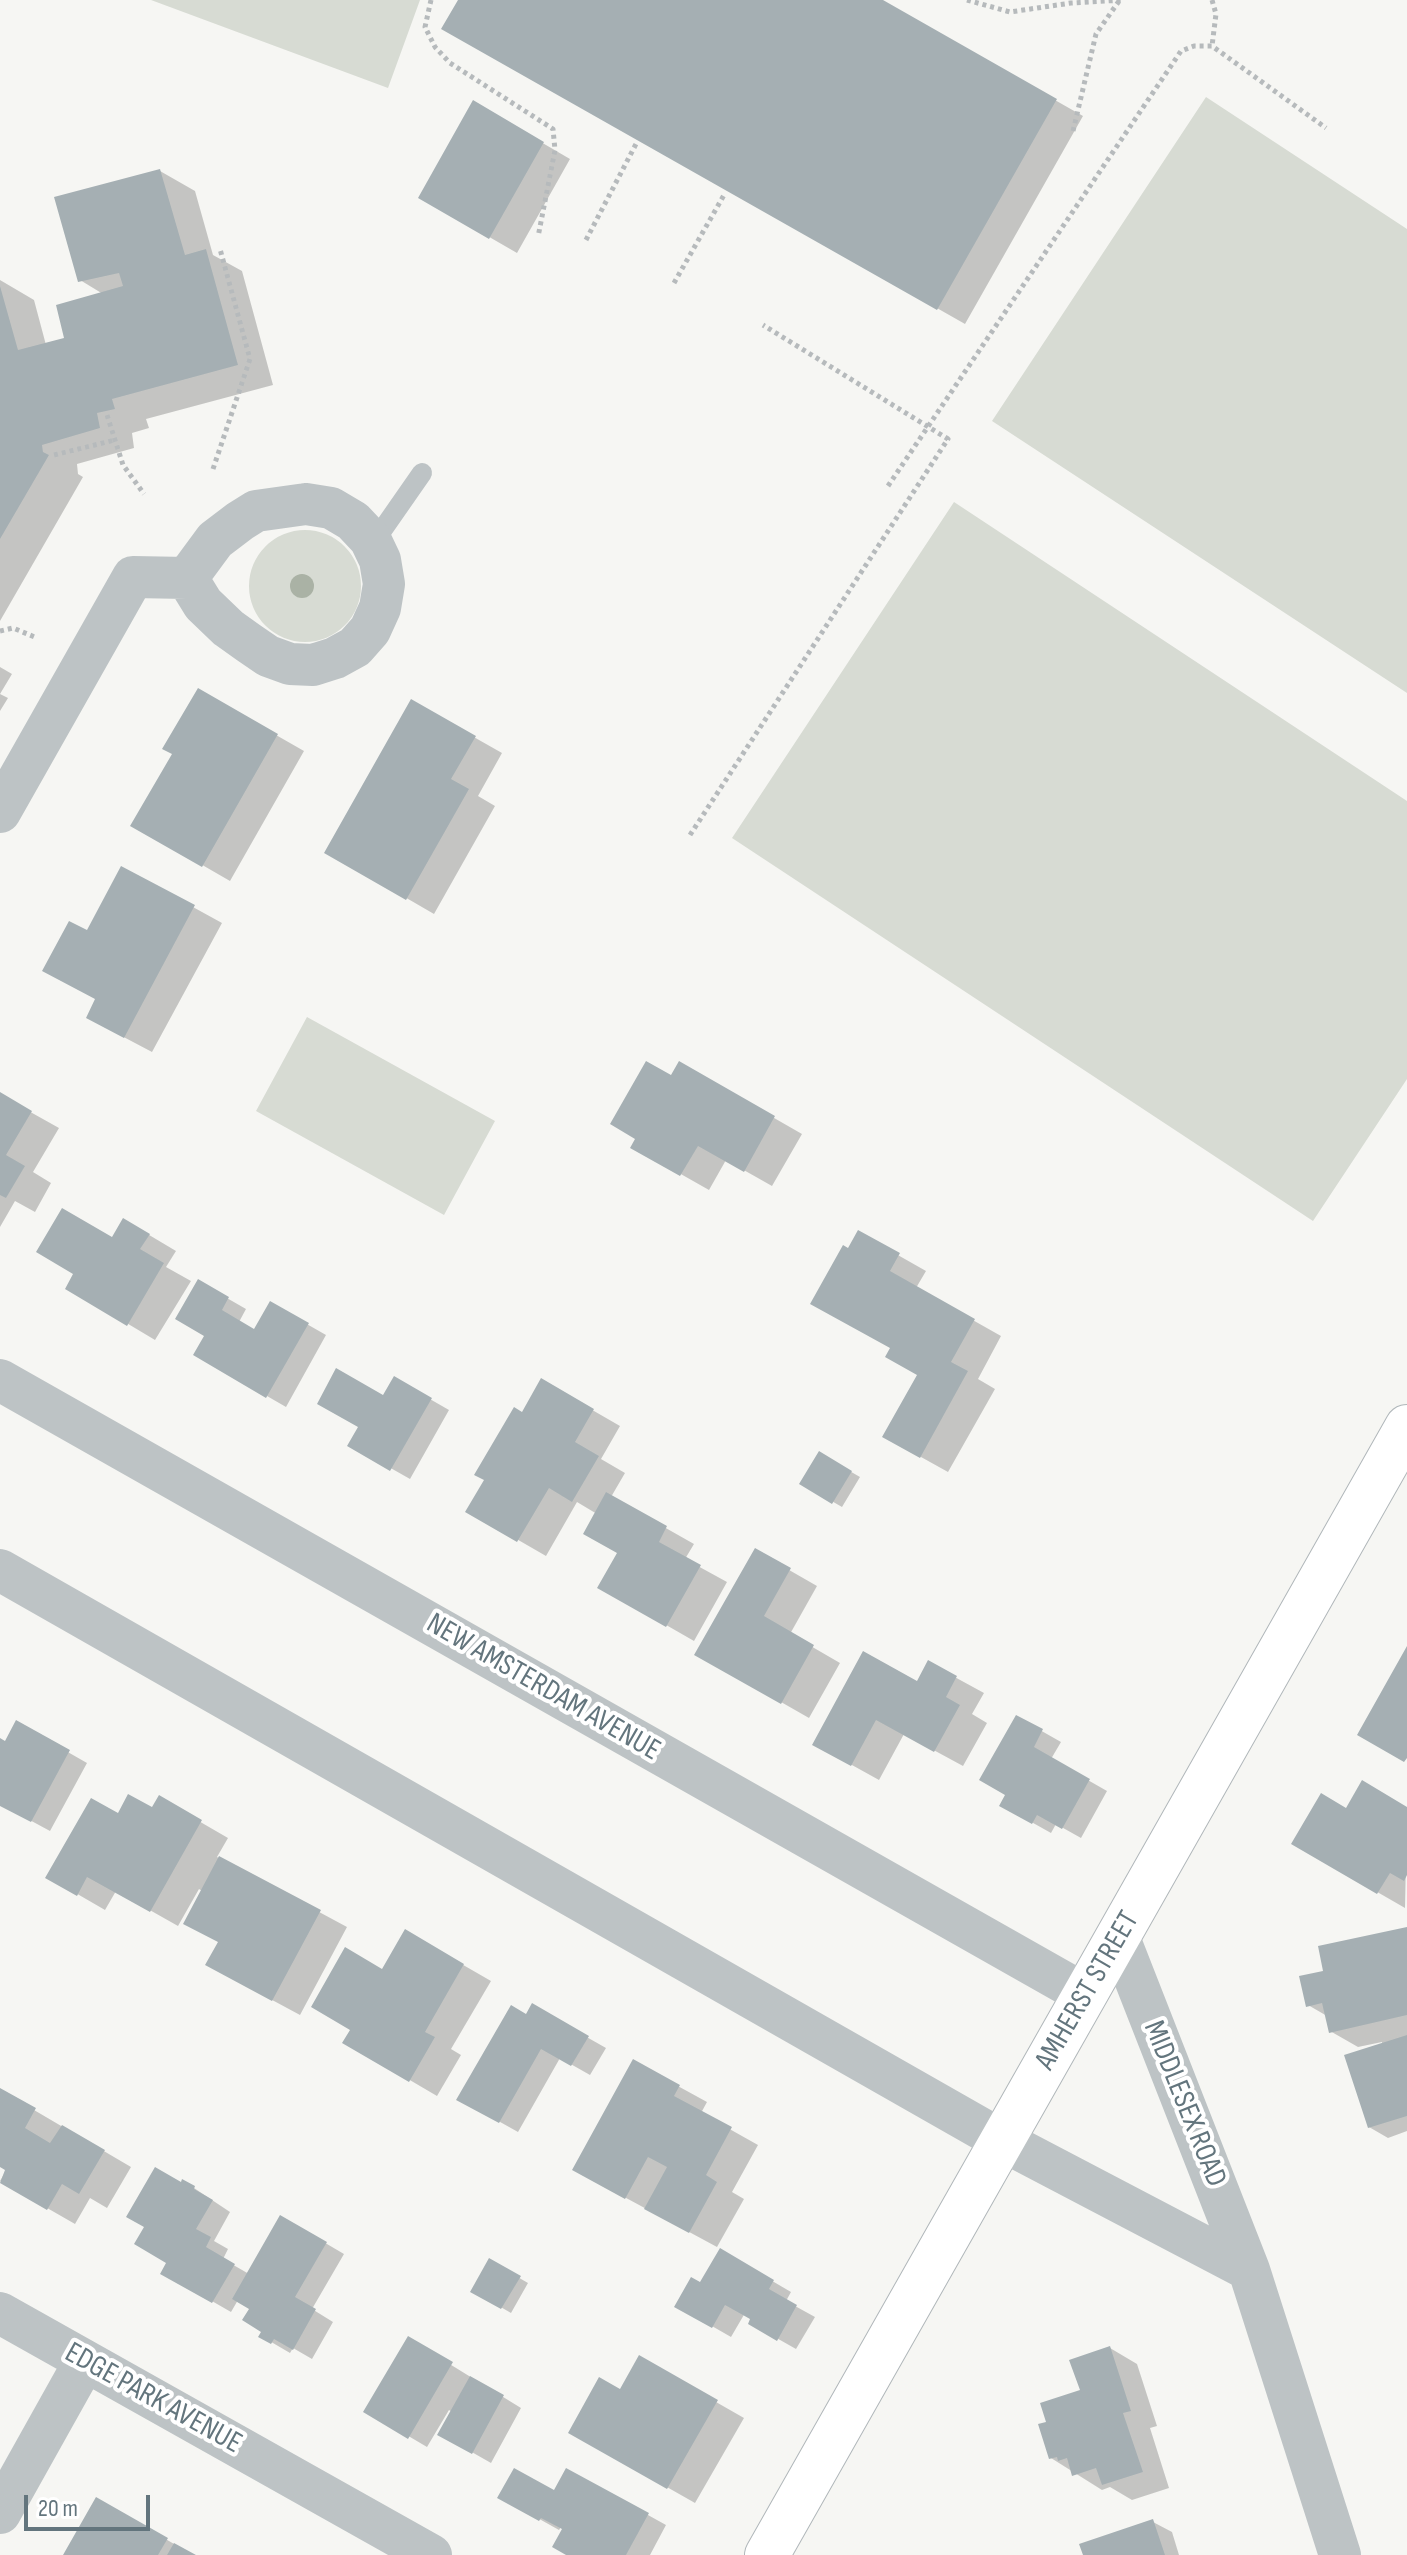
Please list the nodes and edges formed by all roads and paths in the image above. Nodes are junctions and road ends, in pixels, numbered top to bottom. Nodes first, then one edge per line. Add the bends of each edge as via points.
1 (431, 0) edge
2 (967, 0) edge
3 (1121, 0) edge
4 (1212, 0) edge
5 (1212, 46) junction
6 (1326, 128) dead end
7 (1073, 131) dead end
8 (636, 144) dead end
9 (724, 195) dead end
10 (538, 237) dead end
11 (586, 240) dead end
12 (220, 249) dead end
13 (229, 281) junction
14 (674, 283) dead end
15 (219, 285) dead end
16 (238, 315) junction
17 (229, 318) dead end
18 (763, 325) dead end
19 (107, 415) dead end
20 (930, 426) junction
21 (115, 440) junction
22 (54, 455) dead end
23 (213, 469) dead end
24 (422, 473) dead end
25 (888, 486) dead end
26 (144, 494) dead end
27 (370, 539) junction
28 (187, 578) junction
29 (0, 631) edge
30 (37, 638) dead end
31 (0, 812) edge
32 (690, 835) dead end
33 (0, 1380) edge
34 (1407, 1427) edge
35 (0, 1570) edge
36 (1119, 1938) junction
37 (1086, 1995) junction
38 (1001, 2140) junction
39 (1249, 2270) junction
40 (0, 2313) edge
41 (85, 2361) junction
42 (0, 2513) edge
43 (431, 2555) edge
44 (767, 2555) edge
45 (1340, 2555) edge

1 - 10 path via 425,27 450,63 553,129 555,150
2 - 3 path via 1010,12
3 - 7 path via 1096,34
4 - 5 path
5 - 6 path
5 - 20 path via 1181,51
8 - 11 path
9 - 14 path
12 - 13 path
13 - 15 path
13 - 16 path
16 - 17 path
16 - 23 path via 250,359
18 - 20 path
19 - 21 path
20 - 25 path
20 - 32 path via 948,439
21 - 22 path
21 - 26 path via 123,465
24 - 27 lane via 383,529
27 - 28 street via 331,508 306,504 256,511 215,540
27 - 28 street via 384,584 380,608 355,647 313,665 290,664 249,643 203,604
28 - 31 street via 133,577
29 - 30 path via 13,628
33 - 37 street, NEW AMSTERDAM AVENUE
34 - 36 street, AMHERST STREET
35 - 38 street
36 - 37 street, AMHERST STREET
36 - 39 street, MIDDLESEX ROAD
37 - 38 street, AMHERST STREET
38 - 39 street
38 - 44 street, AMHERST STREET
39 - 45 street, MIDDLESEX ROAD
40 - 41 street, EDGE PARK AVENUE
41 - 42 street
41 - 43 street, EDGE PARK AVENUE

